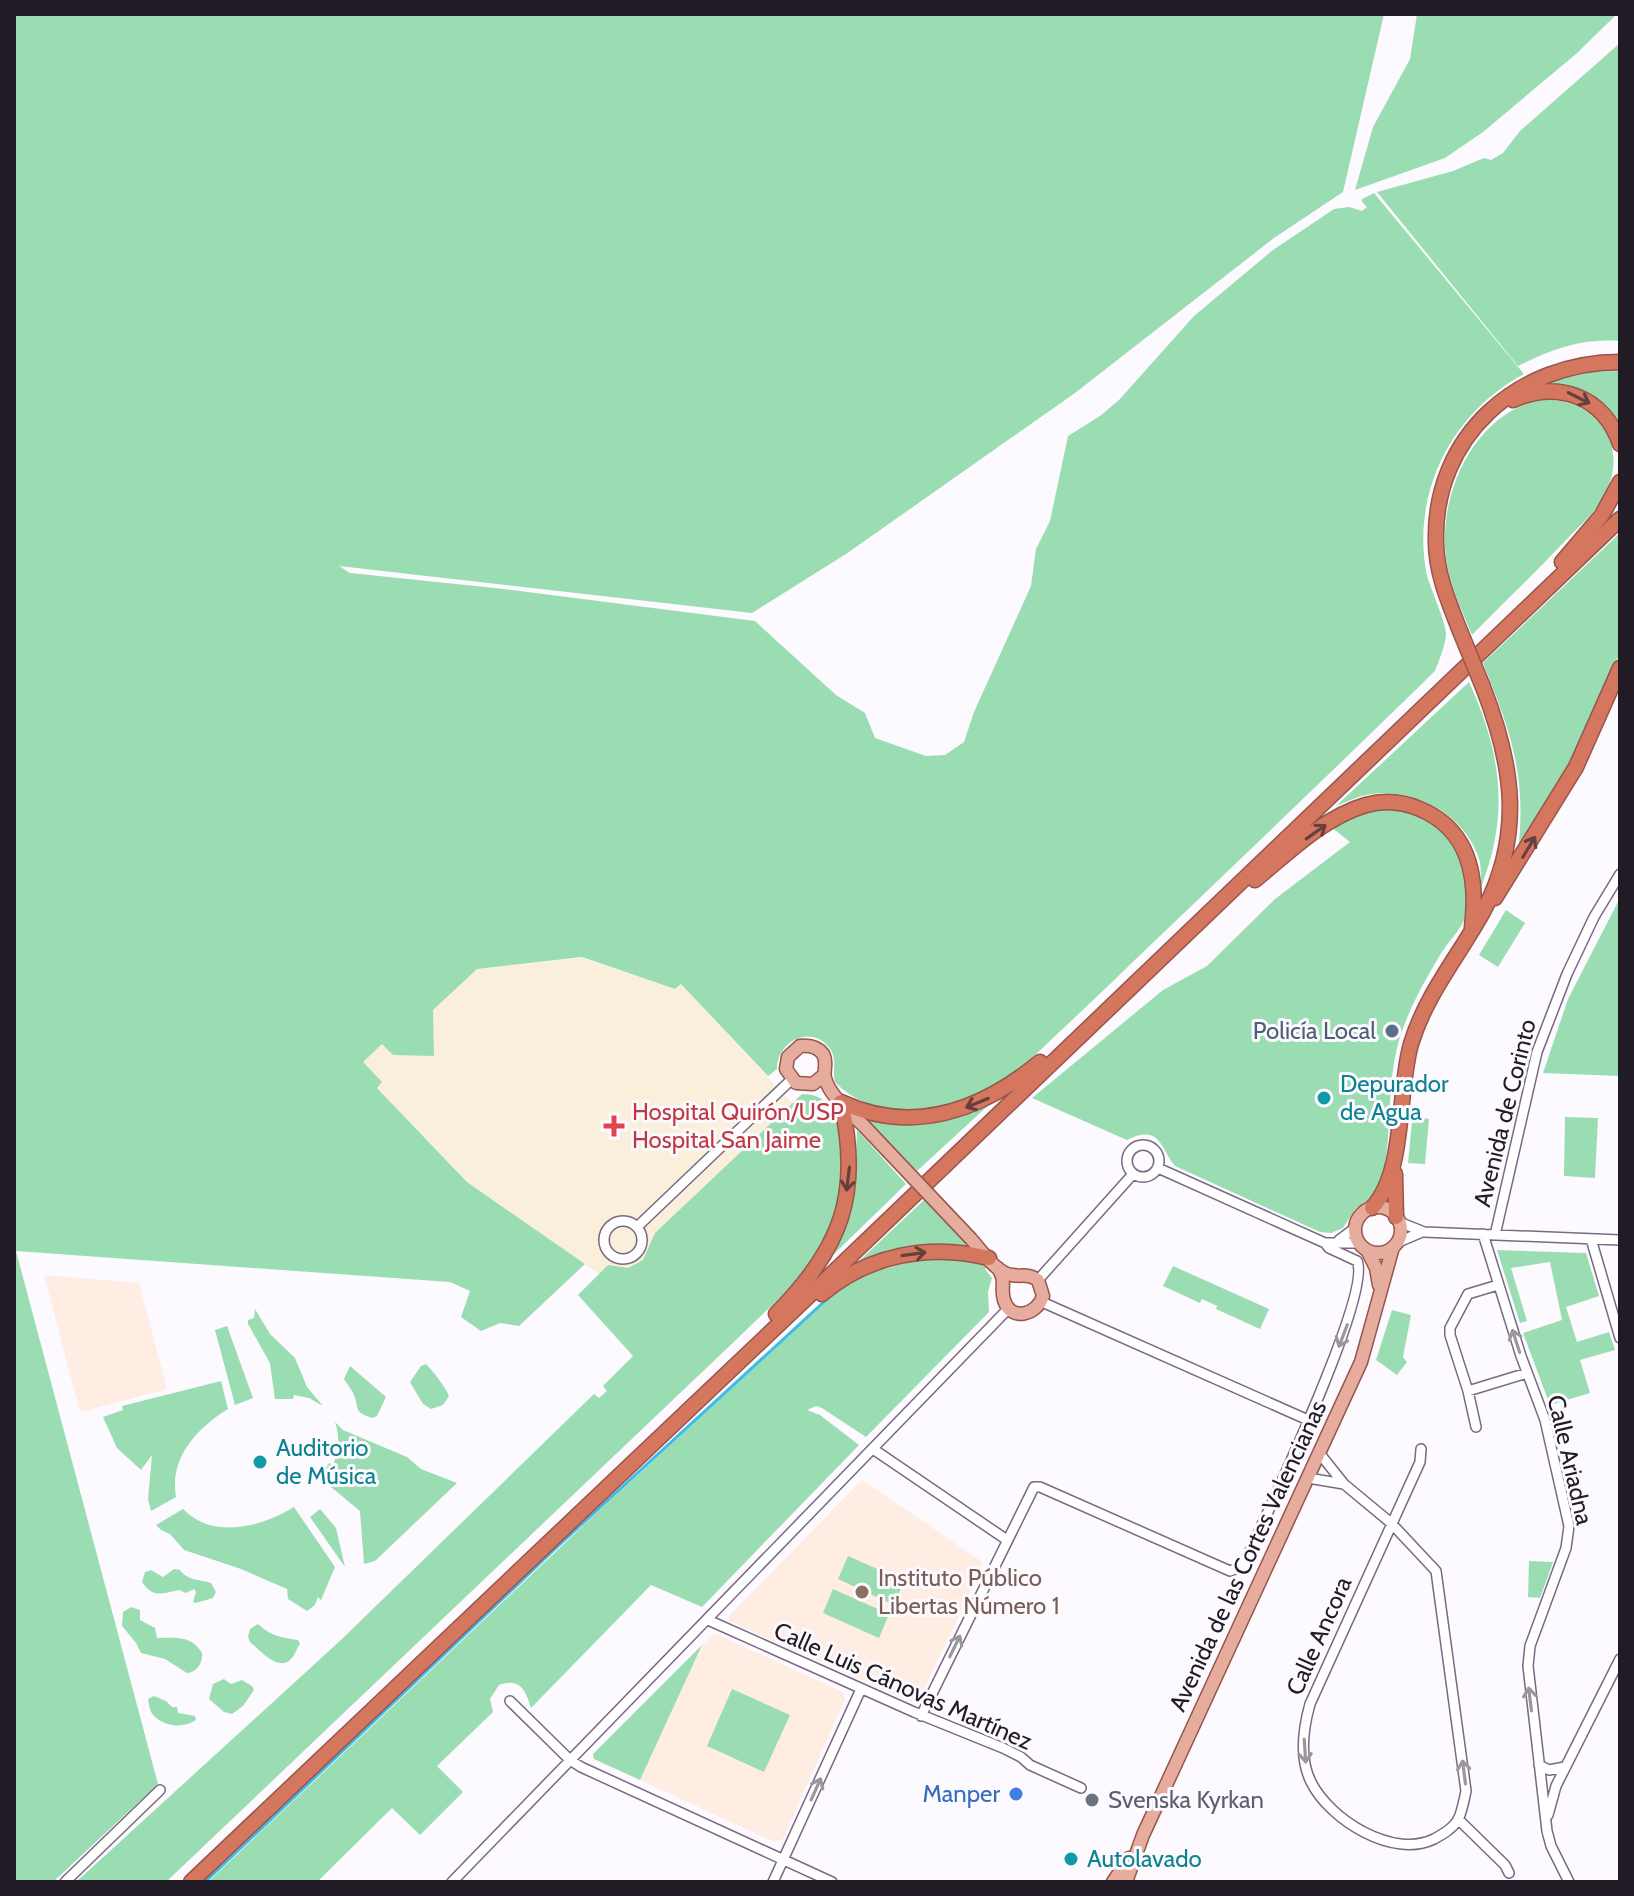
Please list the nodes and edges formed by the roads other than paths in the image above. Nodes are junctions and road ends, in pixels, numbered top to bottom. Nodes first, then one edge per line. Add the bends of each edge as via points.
1 (1620, 362) edge
2 (1482, 418) junction
3 (1620, 444) edge
4 (1620, 482) edge
5 (1620, 519) edge
6 (1490, 642) junction
7 (1620, 668) edge
8 (1620, 874) edge
9 (1484, 910) junction
10 (1209, 912) junction
11 (1471, 930) junction
12 (1131, 986) junction
13 (824, 1075) junction
14 (792, 1079) junction
15 (813, 1084) junction
16 (830, 1088) junction
17 (841, 1102) junction
18 (1394, 1165) junction
19 (1158, 1168) junction
20 (1133, 1174) junction
21 (1372, 1208) junction
22 (1398, 1220) junction
23 (637, 1227) junction
24 (1355, 1228) junction
25 (1422, 1232) junction
26 (1483, 1234) junction
27 (1495, 1235) junction
28 (1591, 1239) junction
29 (1620, 1240) edge
30 (1336, 1241) junction
31 (1325, 1243) junction
32 (1395, 1245) junction
33 (1363, 1247) junction
34 (994, 1263) junction
35 (1009, 1280) junction
36 (1038, 1280) junction
37 (1498, 1285) junction
38 (1380, 1291) junction
39 (1042, 1302) junction
40 (1009, 1308) junction
41 (1620, 1338) edge
42 (1527, 1373) junction
43 (1468, 1391) junction
44 (1308, 1420) junction
45 (1476, 1427) dead end
46 (873, 1449) junction
47 (1421, 1449) dead end
48 (1320, 1454) junction
49 (1308, 1478) junction
50 (1344, 1484) junction
51 (607, 1486) junction
52 (1391, 1523) junction
53 (1007, 1540) junction
54 (708, 1620) junction
55 (1620, 1659) edge
56 (861, 1689) junction
57 (510, 1701) dead end
58 (921, 1716) junction
59 (570, 1760) junction
60 (1539, 1765) junction
61 (1565, 1767) junction
62 (1081, 1788) dead end
63 (160, 1790) dead end
64 (1458, 1819) junction
65 (1547, 1831) junction
66 (1143, 1835) junction
67 (783, 1860) junction
68 (1509, 1873) dead end
69 (65, 1882) edge
70 (191, 1882) edge
71 (452, 1882) edge
72 (773, 1882) edge
73 (832, 1882) edge
74 (1113, 1882) edge
75 (1126, 1882) edge
76 (1569, 1882) edge

1 - 2 highway via 1542,376
2 -> 3 highway via 1529,393 1568,392 1606,417
2 - 9 highway, bridge via 1448,475 1436,525 1440,571 1505,751 1512,806 1508,841
4 - 6 highway via 1583,539
5 - 6 highway
6 - 10 highway
9 -> 7 highway via 1510,877 1576,767
8 - 27 street, Avenida de Corinto via 1567,974 1537,1052
9 - 11 highway
10 -> 11 highway via 1339,817 1367,805 1395,803 1434,816 1460,840 1473,874
10 - 12 highway
11 - 18 highway via 1432,992 1416,1030 1404,1078
12 -> 17 highway via 1021,1077 978,1103 941,1115 905,1117
12 - 51 highway
13 - 14 main road via 825,1058 806,1045 788,1057 786,1069
13 - 15 main road
13 - 16 main road
14 - 15 main road
14 - 23 street
15 - 16 main road
16 - 17 main road
17 - 34 main road, bridge
17 -> 51 highway via 850,1168 845,1207 823,1259 805,1285
18 - 21 highway via 1386,1191
18 - 22 highway
19 - 20 street via 1147,1177
19 - 20 street via 1157,1151 1137,1145 1127,1156
19 - 31 street
20 - 36 street
21 - 22 main road via 1388,1210
21 - 24 main road via 1359,1217
22 - 25 street
22 - 32 main road
23 - 23 street via 626,1221 610,1226 603,1240 609,1254 622,1260 636,1254 642,1240
24 - 30 street
24 - 33 main road
25 - 26 street
25 - 32 street
26 - 27 street
26 - 37 street, Calle Ariadna
27 - 28 street
28 - 29 street
28 - 41 street
30 - 31 street
30 - 33 street
31 -> 44 street via 1357,1261 1360,1273 1346,1329
32 - 33 main road via 1383,1252
32 - 38 main road, Avenida de las Cortes Valencianas
33 - 38 main road via 1376,1268
34 - 35 main road
51 -> 34 highway via 846,1276 906,1254 955,1252
35 - 36 main road via 1026,1274
35 - 40 main road via 1003,1297
36 - 39 main road
42 -> 37 street, Calle Ariadna
37 - 43 street via 1468,1294 1450,1328
38 - 48 main road, Avenida de las Cortes Valencianas via 1361,1362
39 - 40 main road via 1027,1314
39 - 44 street
40 - 46 street
42 - 43 street
60 -> 42 street, Calle Ariadna via 1528,1659 1569,1532 1550,1436
43 - 45 street
44 - 53 street via 1243,1566 1230,1571 1038,1487
46 - 53 street
46 - 54 street
47 - 52 street, Calle Ancora
48 - 49 main road, Avenida de las Cortes Valencianas
48 - 50 street
49 - 50 street
49 - 66 main road, Avenida de las Cortes Valencianas
50 - 52 street
51 - 70 highway
64 -> 52 street via 1466,1791 1436,1571
52 -> 64 street, Calle Ancora via 1310,1704 1304,1734 1306,1767 1329,1806 1382,1841 1425,1843 1446,1833
58 -> 53 street
54 - 56 street, Calle Luis Cánovas Martínez
54 - 59 street
55 - 61 street
56 - 58 street, Calle Luis Cánovas Martínez
67 -> 56 street
57 - 59 street
58 - 62 street, Calle Luis Cánovas Martínez via 1003,1748
59 - 67 street
59 - 71 street
60 - 61 street via 1554,1771
60 - 65 street, Calle Ariadna
61 - 65 street via 1553,1793
63 - 69 street
64 - 68 street
65 - 76 street, Calle Ariadna
66 - 74 main road, Avenida de las Cortes Valencianas
66 - 75 main road, Avenida de las Cortes Valencianas
67 - 72 street
67 - 73 street

